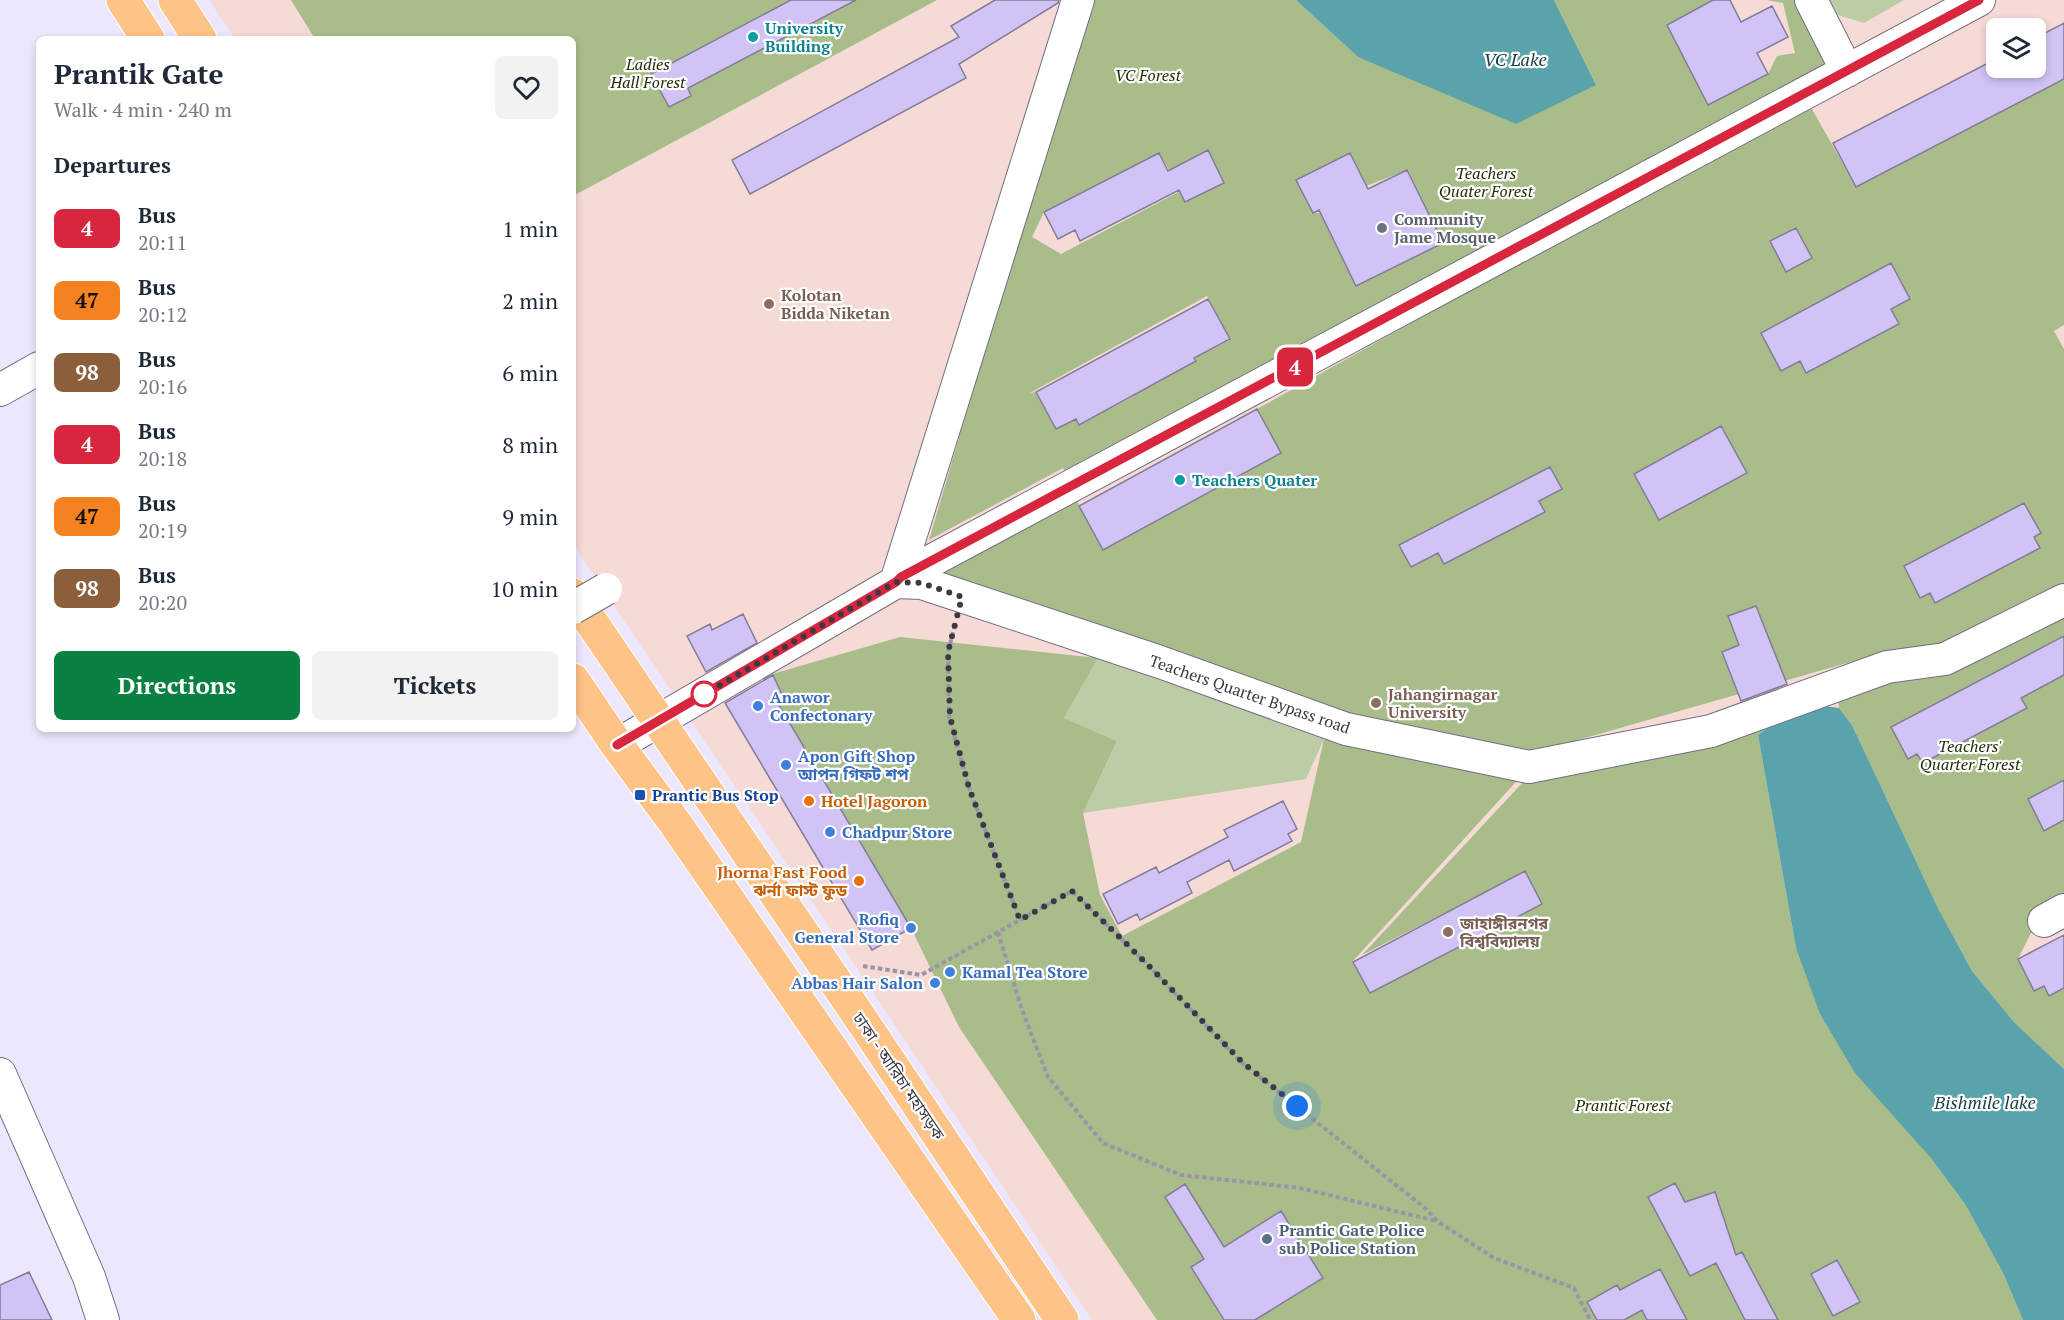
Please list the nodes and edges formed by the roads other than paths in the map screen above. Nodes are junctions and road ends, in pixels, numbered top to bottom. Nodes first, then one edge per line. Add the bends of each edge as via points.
1 (123, 0) edge
2 (175, 0) edge
3 (1078, 0) edge
4 (1811, 0) edge
5 (1979, 0) edge
6 (146, 36) edge
7 (198, 36) edge
8 (1847, 71) junction
9 (36, 370) edge
10 (0, 390) edge
11 (896, 582) junction
12 (606, 589) dead end
13 (576, 600) edge
14 (2058, 603) edge
15 (576, 606) edge
16 (576, 684) edge
17 (659, 721) junction
18 (617, 745) junction
19 (0, 1074) edge
20 (104, 1320) edge
21 (1019, 1320) edge
22 (1062, 1320) edge

1 - 6 highway
2 - 7 highway
3 - 11 street
4 - 8 street
5 - 8 street
8 - 11 street
9 - 10 street
11 - 14 street, Teachers Quarter Bypass road via 922,583 1346,729 1529,767 1712,731 1887,667 1945,659
11 - 17 street
12 - 15 street, bridge
13 - 17 highway, ঢাকা - আরিচা মহাসড়ক
16 - 18 highway
17 - 18 street
17 - 22 highway, ঢাকা - আরিচা মহাসড়ক
18 - 21 highway
19 - 20 street

